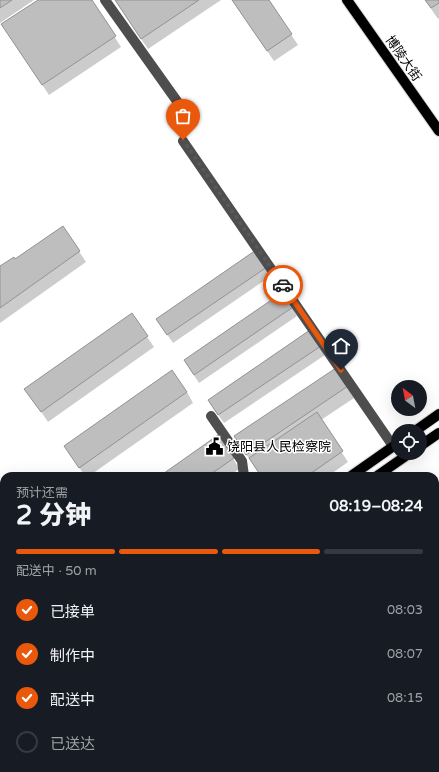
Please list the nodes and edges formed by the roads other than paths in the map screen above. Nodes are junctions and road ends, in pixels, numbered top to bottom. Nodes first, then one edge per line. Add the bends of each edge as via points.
1 (105, 0) edge
2 (348, 0) edge
3 (184, 111) dead end
4 (439, 131) edge
5 (183, 140) dead end
6 (439, 414) edge
7 (212, 416) dead end
8 (425, 424) edge
9 (439, 433) edge
10 (391, 438) edge
11 (427, 441) edge
12 (391, 448) edge
13 (400, 460) edge
14 (243, 472) edge
15 (356, 472) edge
16 (383, 472) edge

1 - 3 street
2 - 4 main road, 博陵大街
5 - 10 street
6 - 8 main road
7 - 14 street via 242,461
9 - 11 main road
12 - 15 main road
13 - 16 main road

